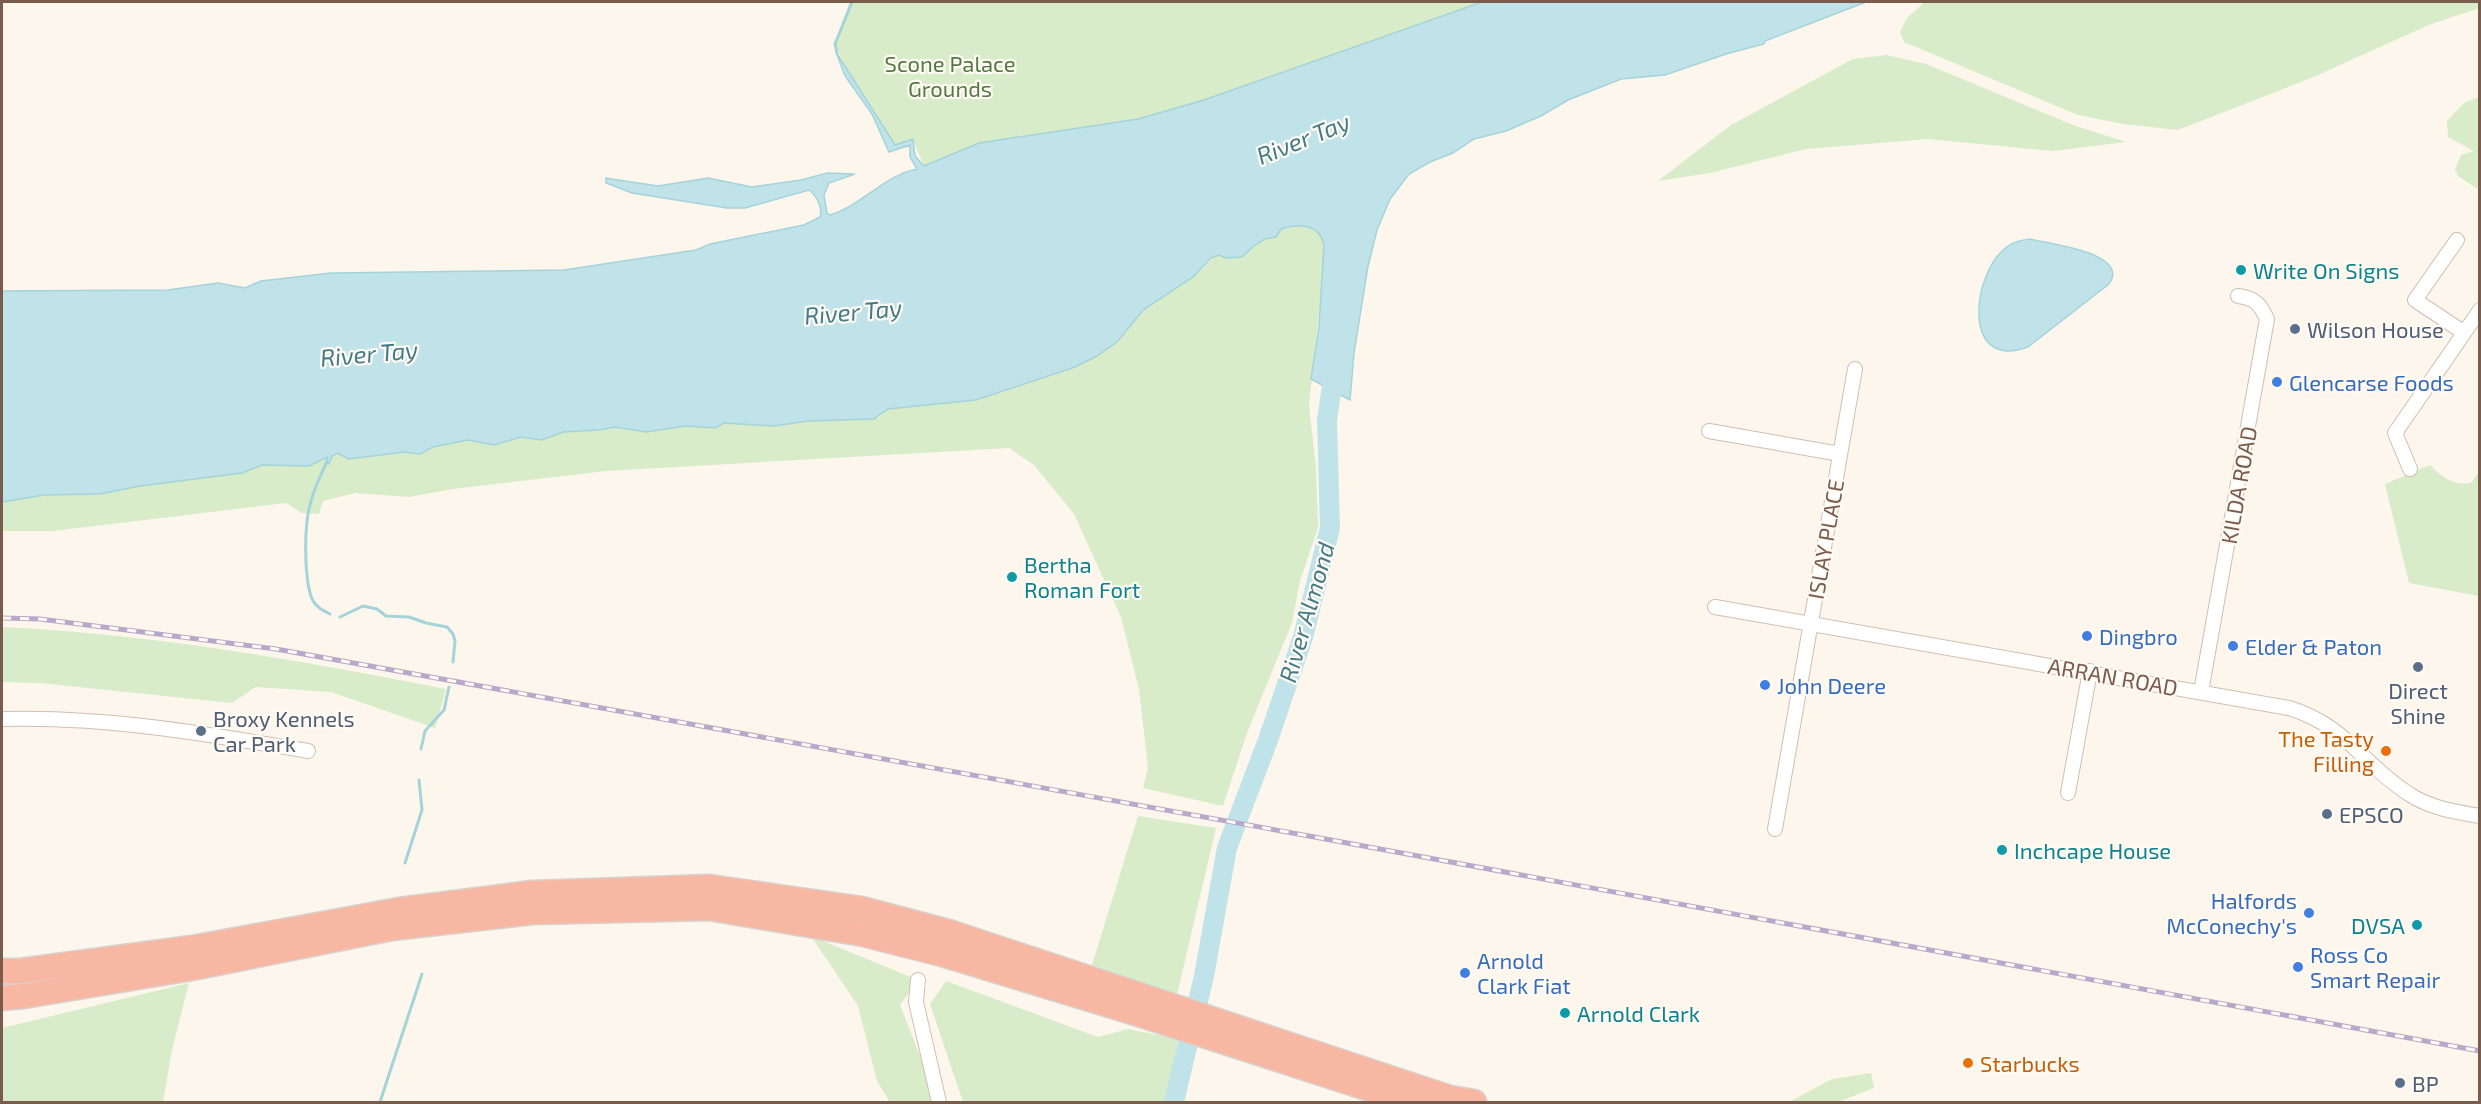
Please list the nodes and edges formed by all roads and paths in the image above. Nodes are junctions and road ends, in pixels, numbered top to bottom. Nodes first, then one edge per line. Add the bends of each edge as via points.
1 (2457, 240) dead end
2 (2238, 296) dead end
3 (2480, 310) edge
4 (2463, 332) junction
5 (1855, 369) dead end
6 (1709, 431) dead end
7 (1840, 454) junction
8 (2410, 469) dead end
9 (1715, 607) dead end
10 (1810, 624) junction
11 (2090, 671) junction
12 (2201, 692) junction
13 (2, 719) edge
14 (308, 751) dead end
15 (2068, 793) dead end
16 (2480, 816) edge
17 (1775, 829) dead end
18 (2, 971) edge
19 (918, 980) dead end
20 (2, 998) edge
21 (1145, 1006) junction
22 (1237, 1038) junction
23 (939, 1102) edge
24 (1410, 1102) edge
25 (1474, 1102) edge

1 - 4 street via 2415,300
2 - 12 street, KILDA ROAD via 2250,297 2260,304 2267,319
3 - 4 street
4 - 8 street via 2395,432
5 - 7 street, ISLAY PLACE
6 - 7 street, ISLAY PLACE
7 - 10 street, ISLAY PLACE
9 - 10 street, ARRAN ROAD
10 - 11 street, ARRAN ROAD
10 - 17 street, ISLAY PLACE
11 - 12 street, ARRAN ROAD
11 - 15 street
12 - 16 street, ARRAN ROAD via 2312,716 2343,737 2409,795 2440,809
13 - 14 street via 135,726
18 - 21 highway via 192,948 399,910 532,893 709,888 862,909 949,932
19 - 23 street via 916,1002
20 - 21 highway via 192,968 392,928 533,912 709,908 863,934
21 - 22 highway
22 - 24 highway
22 - 25 highway

